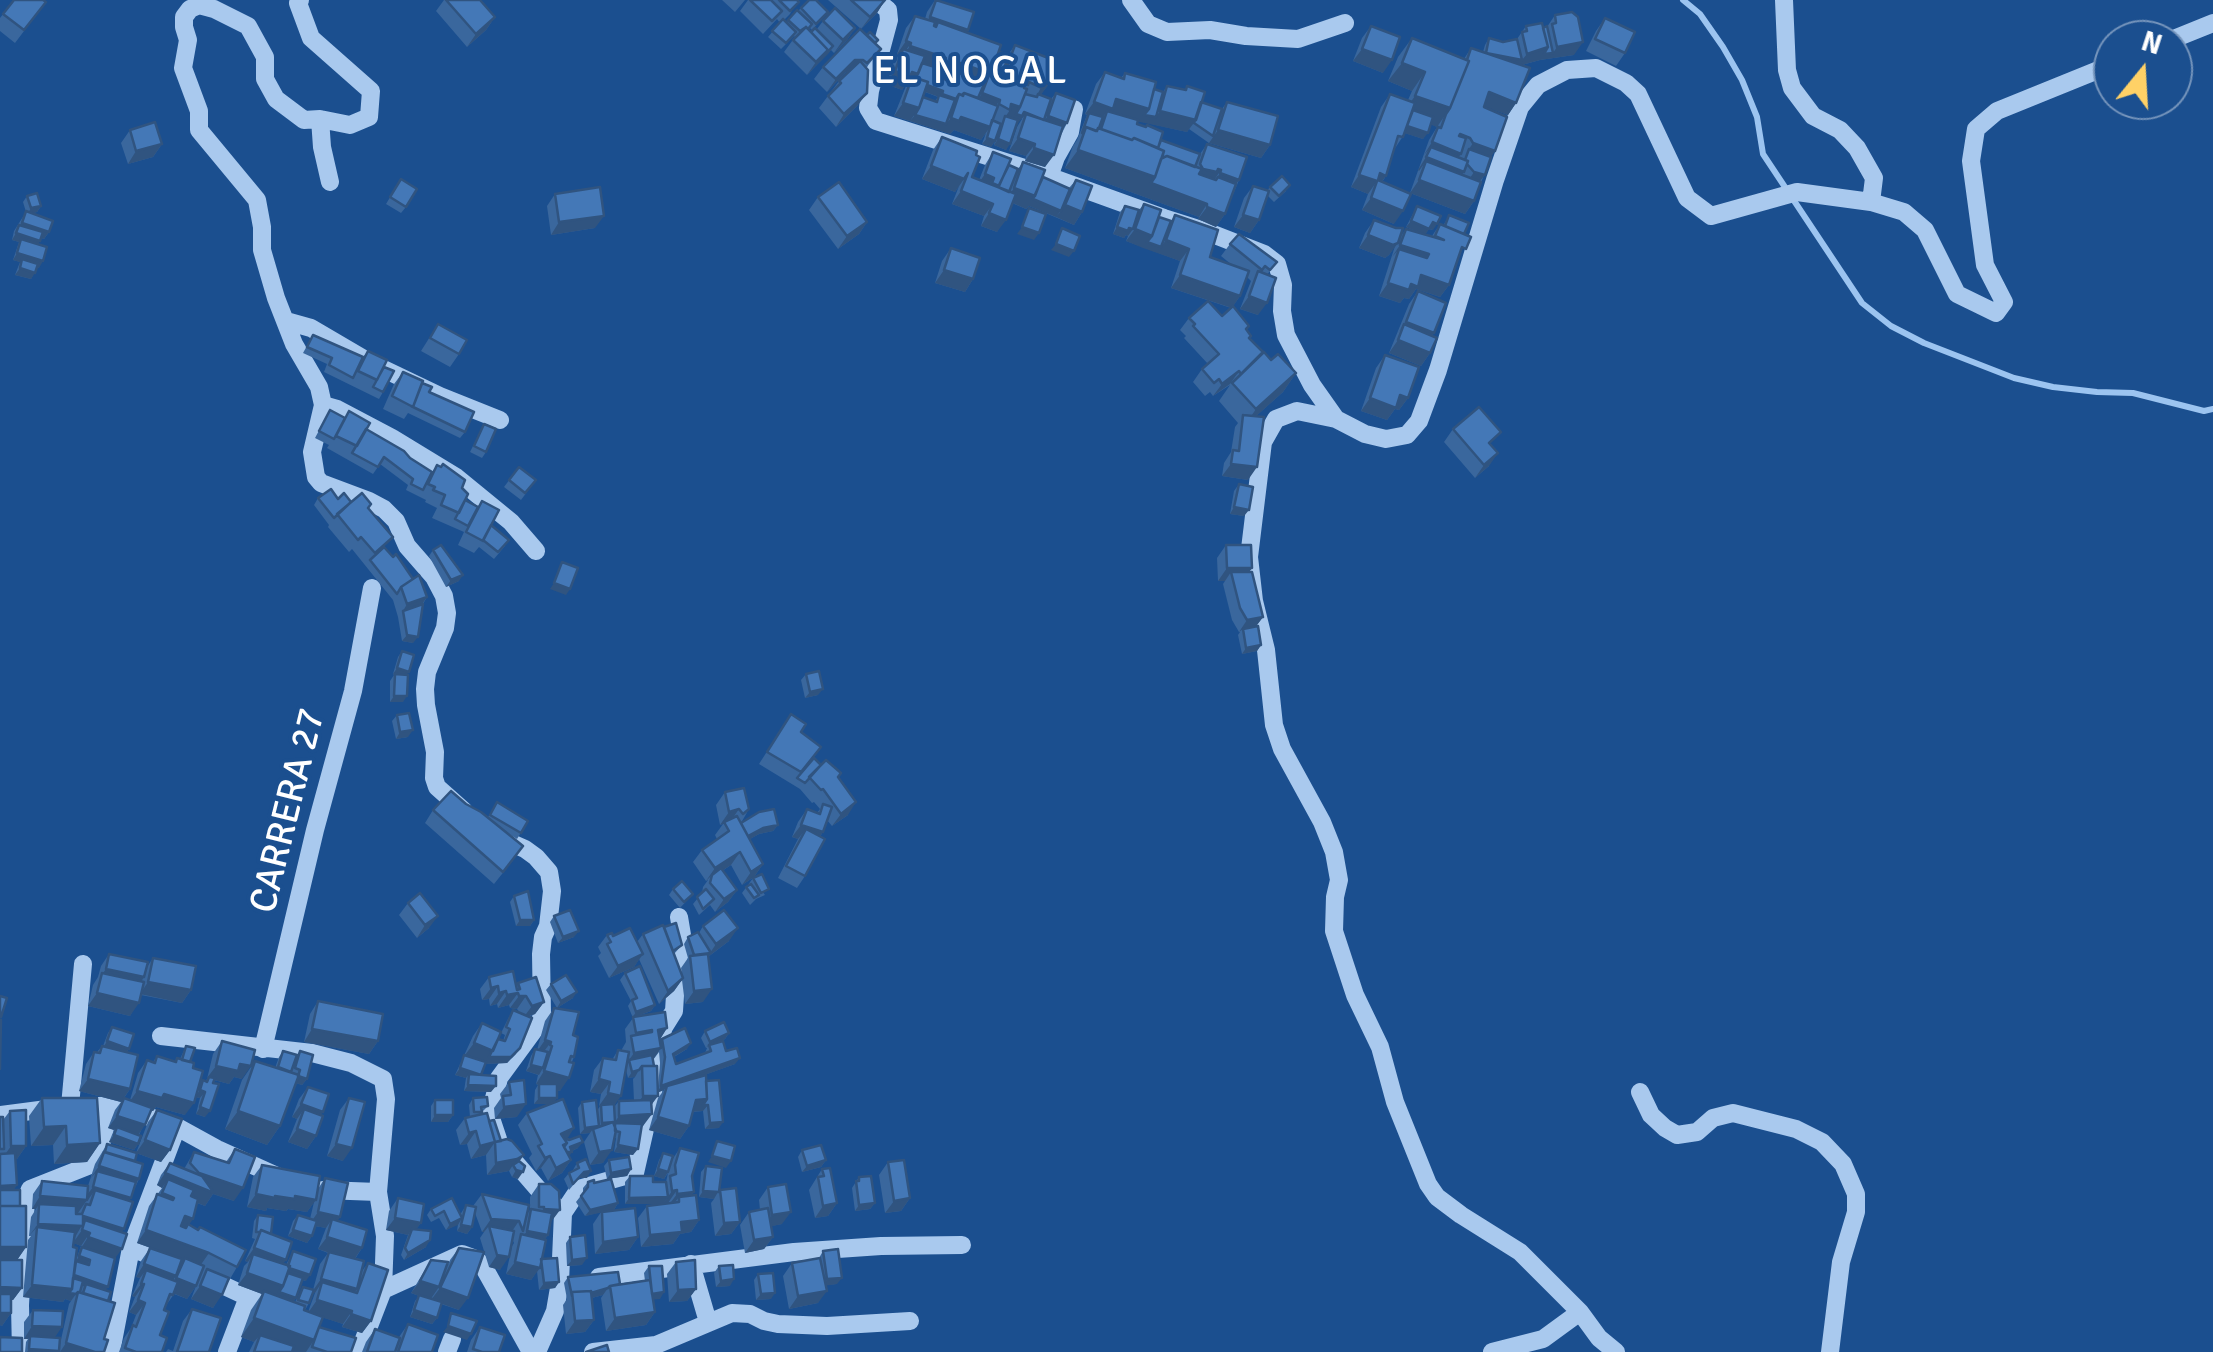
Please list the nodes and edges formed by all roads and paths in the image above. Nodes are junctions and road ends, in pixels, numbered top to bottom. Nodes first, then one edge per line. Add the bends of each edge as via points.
1 (300, 0) edge
2 (876, 0) edge
3 (1131, 0) edge
4 (1784, 0) edge
5 (1346, 22) dead end
6 (2093, 72) edge
7 (1074, 109) edge
8 (320, 119) junction
9 (1048, 178) junction
10 (330, 182) dead end
11 (1871, 202) junction
12 (286, 321) junction
13 (323, 405) junction
14 (1336, 419) junction
15 (500, 420) dead end
16 (536, 551) dead end
17 (372, 588) dead end
18 (680, 917) dead end
19 (82, 964) dead end
20 (161, 1036) dead end
21 (263, 1049) junction
22 (1640, 1092) dead end
23 (70, 1106) junction
24 (109, 1106) junction
25 (0, 1115) edge
26 (177, 1127) junction
27 (378, 1192) junction
28 (564, 1212) junction
29 (962, 1244) dead end
30 (132, 1248) junction
31 (692, 1264) junction
32 (560, 1282) junction
33 (383, 1290) junction
34 (248, 1298) junction
35 (1580, 1312) junction
36 (295, 1319) edge
37 (910, 1321) dead end
38 (708, 1322) junction
39 (355, 1345) edge
40 (21, 1352) edge
41 (111, 1352) edge
42 (226, 1352) edge
43 (534, 1352) edge
44 (593, 1352) edge
45 (1492, 1352) edge
46 (1616, 1352) edge
47 (1830, 1352) edge

1 - 8 street via 310,38 372,90 369,117 350,124
2 - 9 street via 889,20 870,91 868,108 876,121
3 - 5 street via 1148,24 1168,32 1298,39
4 - 11 street via 1792,88 1813,116 1857,148 1874,178
6 - 11 street via 1997,111 1976,130 1971,160 1984,265 2004,302 1996,313 1957,294 1925,230 1904,212
7 - 9 street
8 - 10 street
8 - 12 street via 304,120 276,99 248,26 214,9 190,9 184,17 183,68 199,130 256,200 262,250
9 - 14 street via 1241,244 1277,264 1286,335
11 - 14 street via 1797,192 1712,216 1687,198 1638,94 1596,68 1567,70 1538,85 1520,106 1418,420 1407,435 1386,439
12 - 13 street
12 - 15 street
13 - 16 street via 456,477
13 - 28 street via 313,443 320,483 384,510 444,596 445,628 424,689 437,788 549,872 542,1014 499,1078 490,1115 500,1146
14 - 35 street via 1297,411 1276,419 1263,442 1249,557 1274,725 1334,852 1334,931 1428,1184 1460,1215 1520,1252
17 - 21 street, CARRERA 27 via 354,691
18 - 28 street via 684,941 674,1011 658,1044 635,1172 579,1189
19 - 23 street
20 - 21 street
21 - 27 street via 312,1053 383,1078
22 - 47 street via 1652,1115 1677,1136 1733,1113 1796,1128 1843,1164 1856,1212 1841,1262
23 - 24 street
23 - 25 street
24 - 26 street
24 - 40 street via 88,1166 30,1189 26,1198
26 - 27 street via 299,1184
26 - 30 street
27 - 33 street
28 - 32 street
29 - 31 street
30 - 34 street
30 - 41 street
31 - 32 street
31 - 38 street
32 - 43 street via 555,1312
33 - 39 street
33 - 43 street via 462,1254 474,1258
34 - 36 street
34 - 42 street
35 - 45 street via 1542,1338
35 - 46 street
37 - 38 street via 778,1324 732,1313
38 - 44 street via 656,1344

